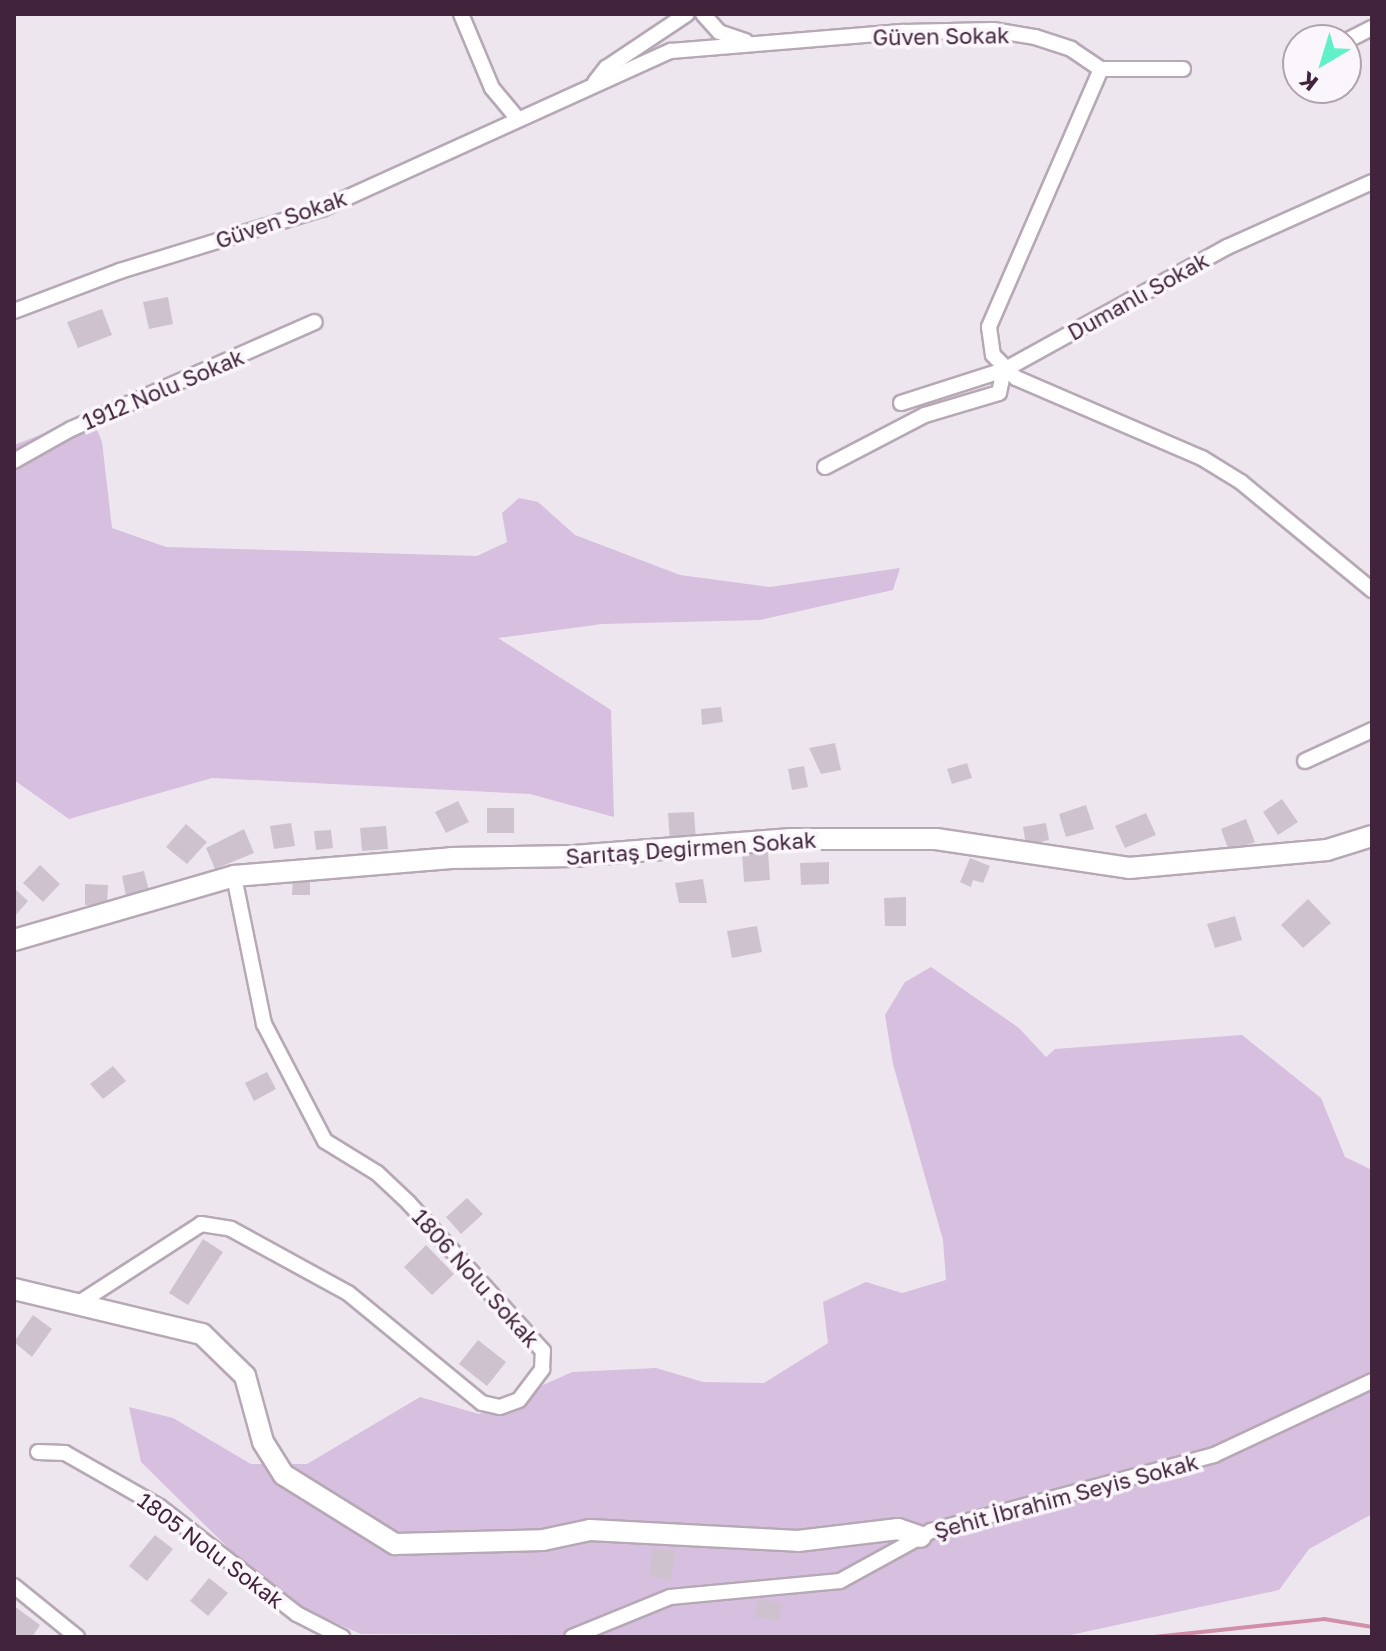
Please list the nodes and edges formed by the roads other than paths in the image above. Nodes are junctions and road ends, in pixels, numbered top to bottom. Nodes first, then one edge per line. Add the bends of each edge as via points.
1 (461, 14) edge
2 (687, 14) edge
3 (703, 14) edge
4 (757, 44) junction
5 (1101, 69) junction
6 (1183, 69) dead end
7 (595, 82) junction
8 (517, 118) junction
9 (1372, 182) edge
10 (14, 311) edge
11 (315, 322) dead end
12 (1004, 370) junction
13 (901, 403) dead end
14 (14, 461) edge
15 (825, 467) dead end
16 (1372, 590) edge
17 (1372, 730) edge
18 (1305, 761) dead end
19 (1372, 836) edge
20 (234, 876) junction
21 (14, 940) edge
22 (14, 1289) edge
23 (76, 1305) junction
24 (1372, 1381) edge
25 (38, 1452) dead end
26 (921, 1537) junction
27 (14, 1586) edge
28 (77, 1637) edge
29 (342, 1637) edge
30 (572, 1637) edge

1 - 8 street via 492,88
2 - 7 street
3 - 4 street via 719,32
4 - 5 street, Güven Sokak via 993,30 1071,49
4 - 7 street, Güven Sokak via 671,51
5 - 6 street
5 - 12 street via 989,327 988,341
7 - 8 street, Güven Sokak
8 - 10 street, Güven Sokak via 322,209
9 - 12 street, Dumanlı Sokak via 1227,247
11 - 14 street, 1912 Nolu Sokak via 71,429
12 - 13 street, Dumanlı Sokak
12 - 15 street via 999,393 925,415
12 - 16 street via 1202,458 1241,482
17 - 18 street
19 - 20 street, Sarıtaş Değirmen Sokak via 1327,850 1129,868 952,840 791,839
20 - 21 street, Sarıtaş Değirmen Sokak
20 - 23 street, 1806 Nolu Sokak via 264,1024 325,1141 377,1173 409,1203 543,1351 542,1369 519,1400 500,1407 482,1403 348,1293 231,1229 201,1224
22 - 23 street
23 - 26 street via 174,1323 215,1344 245,1376 263,1442 284,1475 395,1544 543,1540 603,1530 798,1541 898,1529
24 - 26 street, Şehit İbrahim Seyis Sokak via 1214,1455
25 - 29 street, 1805 Nolu Sokak via 65,1453 160,1507 297,1614
26 - 30 street, Şehit İbrahim Seyis Sokak via 840,1581 670,1597
27 - 28 street

